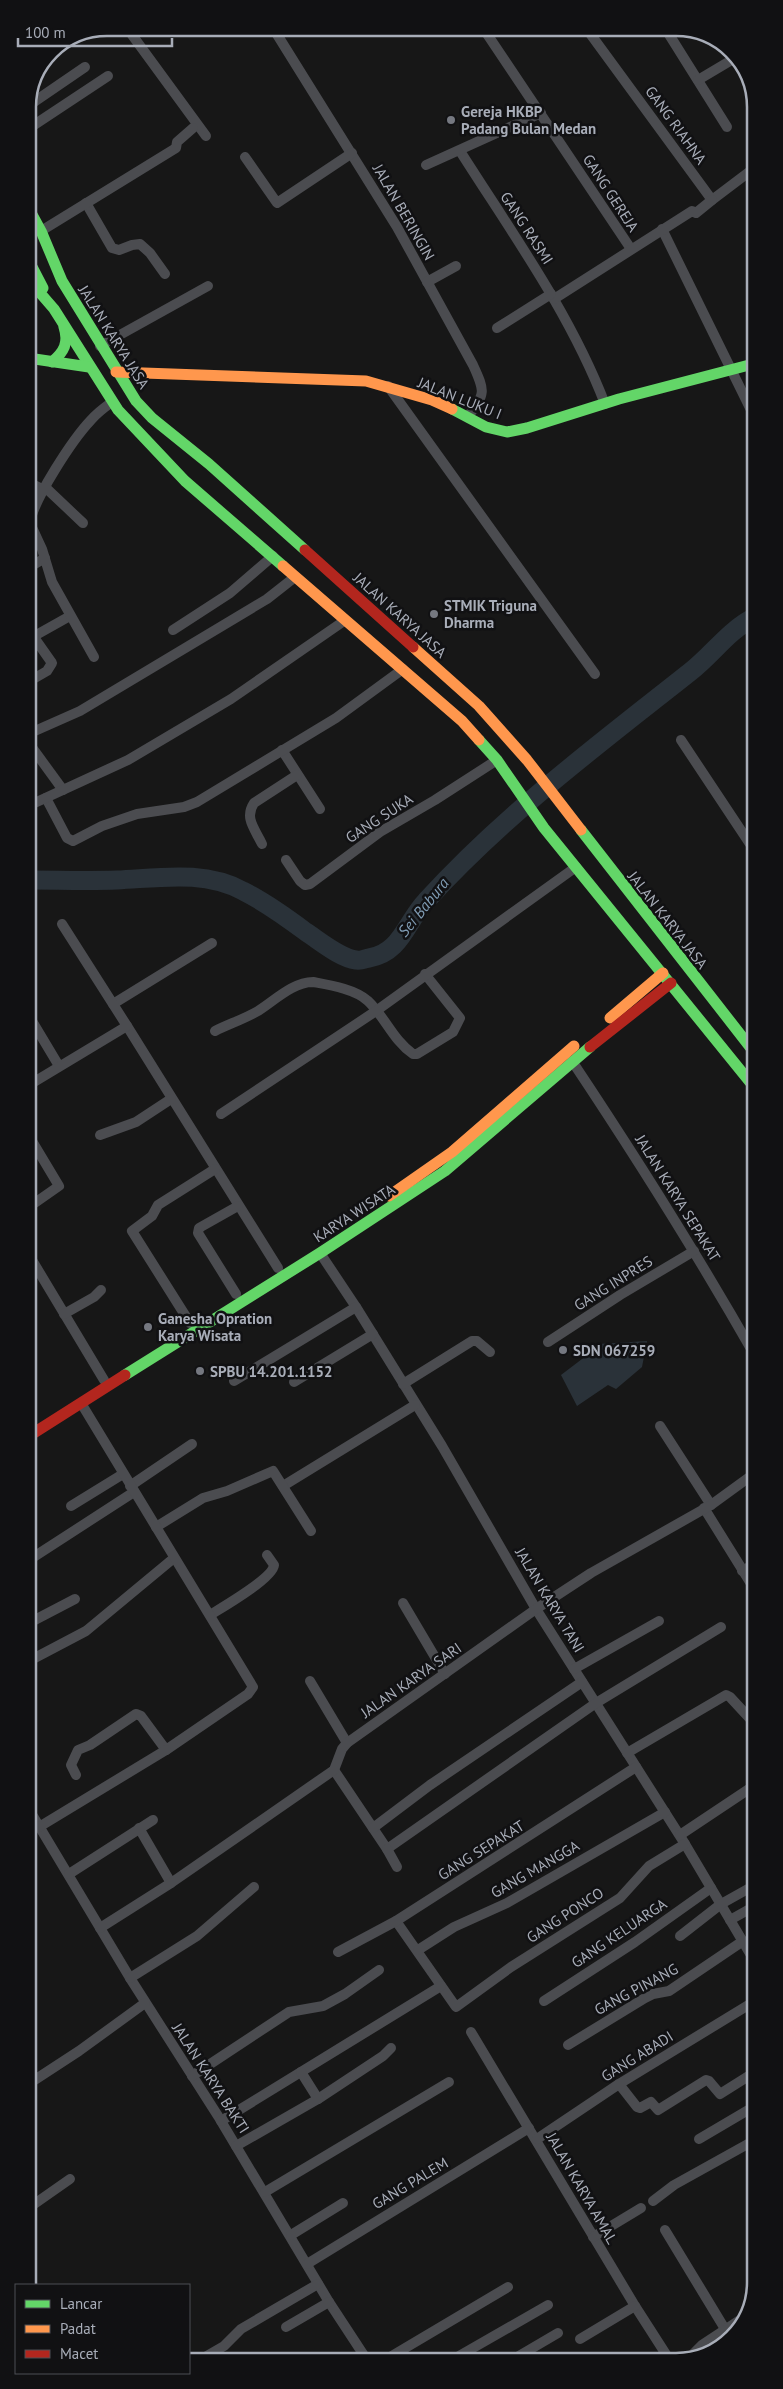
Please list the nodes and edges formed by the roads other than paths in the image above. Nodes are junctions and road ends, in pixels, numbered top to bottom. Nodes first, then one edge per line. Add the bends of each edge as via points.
1 (137, 36) edge
2 (278, 36) edge
3 (488, 36) edge
4 (592, 36) edge
5 (670, 36) edge
6 (730, 61) edge
7 (85, 67) dead end
8 (108, 76) dead end
9 (698, 80) junction
10 (37, 100) edge
11 (541, 113) junction
12 (36, 124) edge
13 (726, 127) dead end
14 (193, 128) dead end
15 (206, 136) dead end
16 (460, 151) junction
17 (352, 153) junction
18 (245, 157) dead end
19 (426, 165) dead end
20 (747, 176) edge
21 (712, 200) junction
22 (86, 203) junction
23 (36, 222) edge
24 (662, 229) junction
25 (41, 231) junction
26 (36, 245) edge
27 (631, 250) junction
28 (456, 266) dead end
29 (36, 274) edge
30 (165, 274) dead end
31 (62, 281) junction
32 (426, 282) junction
33 (208, 286) dead end
34 (36, 288) edge
35 (553, 297) junction
36 (54, 309) junction
37 (62, 323) junction
38 (497, 328) dead end
39 (100, 346) junction
40 (36, 359) edge
41 (52, 362) junction
42 (747, 366) edge
43 (90, 367) junction
44 (733, 369) junction
45 (116, 372) junction
46 (147, 373) junction
47 (388, 386) junction
48 (747, 400) edge
49 (136, 401) junction
50 (112, 402) junction
51 (605, 404) junction
52 (468, 416) junction
53 (36, 486) edge
54 (45, 489) junction
55 (36, 506) edge
56 (83, 523) dead end
57 (36, 537) edge
58 (273, 556) junction
59 (45, 558) junction
60 (36, 563) edge
61 (295, 577) junction
62 (70, 616) junction
63 (344, 621) junction
64 (173, 630) dead end
65 (36, 635) edge
66 (36, 644) edge
67 (94, 657) dead end
68 (403, 669) junction
69 (595, 674) dead end
70 (36, 677) edge
71 (479, 706) junction
72 (462, 721) junction
73 (36, 730) edge
74 (681, 740) dead end
75 (282, 750) junction
76 (36, 753) edge
77 (497, 760) junction
78 (297, 775) junction
79 (63, 790) junction
80 (46, 798) junction
81 (36, 802) edge
82 (320, 809) dead end
83 (747, 839) edge
84 (262, 844) dead end
85 (286, 860) dead end
86 (576, 867) junction
87 (62, 924) dead end
88 (212, 943) dead end
89 (663, 973) junction
90 (425, 974) junction
91 (671, 983) junction
92 (113, 1004) junction
93 (376, 1011) junction
94 (127, 1026) junction
95 (36, 1028) edge
96 (215, 1031) dead end
97 (747, 1043) edge
98 (572, 1061) junction
99 (59, 1066) junction
100 (747, 1079) edge
101 (36, 1081) edge
102 (171, 1099) junction
103 (221, 1114) dead end
104 (100, 1135) dead end
105 (36, 1148) edge
106 (215, 1169) junction
107 (36, 1202) edge
108 (238, 1206) junction
109 (694, 1251) junction
110 (320, 1253) junction
111 (36, 1267) edge
112 (278, 1268) junction
113 (101, 1290) dead end
114 (236, 1294) junction
115 (356, 1307) junction
116 (64, 1314) junction
117 (190, 1323) junction
118 (373, 1334) junction
119 (548, 1342) dead end
120 (747, 1342) edge
121 (490, 1352) dead end
122 (104, 1380) junction
123 (234, 1381) dead end
124 (294, 1382) dead end
125 (403, 1384) junction
126 (81, 1404) junction
127 (415, 1405) junction
128 (36, 1422) edge
129 (660, 1426) dead end
130 (36, 1432) edge
131 (192, 1444) dead end
132 (124, 1474) junction
133 (747, 1479) edge
134 (283, 1486) junction
135 (132, 1489) junction
136 (71, 1506) dead end
137 (707, 1506) junction
138 (156, 1527) junction
139 (311, 1532) dead end
140 (36, 1555) edge
141 (268, 1555) dead end
142 (174, 1558) junction
143 (747, 1568) edge
144 (742, 1571) junction
145 (747, 1578) edge
146 (75, 1598) dead end
147 (403, 1603) dead end
148 (536, 1609) junction
149 (210, 1616) junction
150 (36, 1619) edge
151 (659, 1622) dead end
152 (721, 1627) dead end
153 (36, 1657) edge
154 (574, 1668) junction
155 (445, 1674) junction
156 (310, 1681) dead end
157 (582, 1682) junction
158 (596, 1703) junction
159 (747, 1715) edge
160 (347, 1742) junction
161 (166, 1750) junction
162 (628, 1753) junction
163 (636, 1767) junction
164 (334, 1770) junction
165 (76, 1775) dead end
166 (747, 1790) edge
167 (665, 1812) junction
168 (153, 1820) dead end
169 (36, 1822) edge
170 (39, 1827) junction
171 (139, 1828) junction
172 (373, 1828) junction
173 (682, 1839) junction
174 (387, 1849) junction
175 (398, 1867) dead end
176 (71, 1877) junction
177 (171, 1883) junction
178 (254, 1887) dead end
179 (711, 1888) junction
180 (747, 1889) edge
181 (721, 1904) junction
182 (747, 1910) edge
183 (730, 1920) junction
184 (396, 1921) junction
185 (100, 1928) junction
186 (680, 1936) dead end
187 (742, 1940) junction
188 (747, 1948) edge
189 (418, 1950) junction
190 (338, 1952) dead end
191 (379, 1970) dead end
192 (130, 1978) junction
193 (441, 1986) junction
194 (544, 2000) dead end
195 (145, 2003) junction
196 (747, 2006) edge
197 (471, 2032) dead end
198 (568, 2045) dead end
199 (391, 2048) dead end
200 (301, 2072) junction
201 (192, 2076) junction
202 (747, 2077) edge
203 (36, 2079) edge
204 (449, 2082) dead end
205 (619, 2084) junction
206 (318, 2098) junction
207 (747, 2111) edge
208 (221, 2121) junction
209 (529, 2128) junction
210 (537, 2139) junction
211 (699, 2139) dead end
212 (747, 2145) edge
213 (236, 2146) junction
214 (70, 2179) dead end
215 (265, 2192) junction
216 (652, 2200) dead end
217 (36, 2203) edge
218 (343, 2203) dead end
219 (641, 2208) dead end
220 (665, 2230) dead end
221 (291, 2235) junction
222 (593, 2237) junction
223 (307, 2264) junction
224 (318, 2284) junction
225 (508, 2287) dead end
226 (329, 2302) junction
227 (548, 2305) dead end
228 (635, 2306) junction
229 (732, 2325) edge
230 (286, 2327) dead end
231 (725, 2329) junction
232 (558, 2333) dead end
233 (580, 2339) dead end
234 (698, 2348) edge
235 (212, 2353) edge
236 (362, 2353) edge
237 (397, 2353) edge
238 (464, 2353) edge
239 (524, 2353) edge
240 (664, 2353) edge

1 - 15 street
2 - 17 street, JALAN BERINGIN
3 - 11 street, GANG GEREJA
4 - 21 street, GANG RIAHNA
5 - 9 street
6 - 9 street
7 - 10 street
8 - 12 street
9 - 13 street
11 - 16 street
11 - 27 street, GANG GEREJA
14 - 22 street via 177,142 176,148
16 - 19 street
16 - 35 street, GANG RASMI
17 - 18 street via 277,203
17 - 32 street, JALAN BERINGIN
20 - 21 street
21 - 24 street via 696,213 692,211
22 - 25 street
22 - 30 street via 112,248 143,246
23 - 25 main road, JALAN KARYA JASA
24 - 27 street
24 - 44 street
25 - 31 main road, JALAN KARYA JASA
26 - 31 main road
27 - 35 street
28 - 32 street
29 - 36 main road
31 - 39 main road, JALAN KARYA JASA
32 - 52 street, JALAN BERINGIN via 462,344 482,387 481,400
33 - 39 street
34 - 36 main road
35 - 38 street
35 - 51 street, GANG RASMI
36 - 37 main road
37 - 41 main road via 66,348
37 - 43 main road
39 - 45 main road, JALAN KARYA JASA
40 - 41 main road
41 - 43 main road
42 - 44 main road, JALAN LUKU I
43 - 50 main road
44 - 48 street
44 - 51 main road, JALAN LUKU I
45 - 46 main road, JALAN LUKU I
45 - 49 main road, JALAN KARYA JASA
46 - 47 main road, JALAN LUKU I via 342,379
46 - 49 main road via 139,386
47 - 52 main road, JALAN LUKU I
47 - 69 street
49 - 71 main road, JALAN KARYA JASA
50 - 54 street via 75,440
50 - 58 main road via 185,481
51 - 52 main road, JALAN LUKU I via 506,432 486,428
53 - 54 street
54 - 55 street
54 - 56 street
57 - 59 street
58 - 61 main road
58 - 64 street via 230,593
59 - 60 street
59 - 62 street via 52,582
61 - 63 main road
61 - 73 street via 267,599 80,711
62 - 65 street
62 - 67 street
63 - 68 main road
63 - 79 street via 231,699 128,760
66 - 70 street via 52,663 47,671
68 - 72 main road
68 - 75 street via 336,718
71 - 72 main road
71 - 97 main road, JALAN KARYA JASA via 527,760
72 - 77 main road
74 - 83 street
75 - 78 street
75 - 80 street via 197,802 137,814 102,826 73,841 67,838
76 - 79 street
77 - 85 street, GANG SUKA via 380,832 310,884 300,882
77 - 86 main road via 544,828
78 - 82 street
78 - 84 street via 254,803 249,812
79 - 80 street
80 - 81 street
86 - 89 main road
86 - 90 street
87 - 92 street
88 - 92 street
89 - 91 main road
89 - 112 main road, KARYA WISATA via 522,1089 452,1152
90 - 93 street
90 - 93 street via 460,1018 453,1032 422,1052 413,1054
91 - 98 main road, KARYA WISATA
91 - 100 main road
92 - 94 street
93 - 96 street via 367,1000 354,993 306,982 258,1011
93 - 103 street
94 - 99 street
94 - 102 street
95 - 99 street
98 - 109 street, JALAN KARYA SEPAKAT
98 - 110 main road, KARYA WISATA via 445,1171
99 - 101 street
102 - 104 street via 136,1122
102 - 106 street
105 - 107 street via 59,1186
106 - 108 street
106 - 117 street via 158,1205 152,1216 132,1230
108 - 112 street
108 - 114 street via 199,1228 198,1232
109 - 119 street, GANG INPRES via 620,1294
109 - 120 street, JALAN KARYA SEPAKAT
110 - 115 street, JALAN KARYA TANI
110 - 126 main road, KARYA WISATA
111 - 116 street
112 - 114 main road, KARYA WISATA
113 - 116 street
114 - 117 main road, KARYA WISATA
115 - 118 street, JALAN KARYA TANI
115 - 123 street
116 - 122 street
117 - 122 main road, KARYA WISATA
118 - 124 street
118 - 125 street, JALAN KARYA TANI
121 - 125 street via 472,1341
122 - 128 main road, KARYA WISATA
125 - 127 street, JALAN KARYA TANI
126 - 130 main road, KARYA WISATA
126 - 132 street
127 - 134 street
127 - 148 street, JALAN KARYA TANI
129 - 137 street
131 - 135 street
132 - 135 street
132 - 136 street
133 - 137 street, JALAN KARYA SARI
134 - 138 street via 270,1471 235,1488 203,1498
134 - 139 street
135 - 138 street
135 - 140 street
137 - 144 street
137 - 148 street, JALAN KARYA SARI
138 - 142 street
141 - 149 street via 274,1568 268,1575
142 - 149 street
142 - 153 street via 86,1631
143 - 144 street
144 - 145 street
146 - 150 street
147 - 155 street
148 - 154 street, JALAN KARYA TANI
148 - 155 street, JALAN KARYA SARI
149 - 161 street via 253,1687 248,1694
151 - 154 street
152 - 158 street
154 - 157 street, JALAN KARYA TANI
155 - 160 street, JALAN KARYA SARI
156 - 160 street
157 - 158 street, JALAN KARYA TANI
157 - 172 street via 430,1785
158 - 162 street, JALAN KARYA TANI
158 - 174 street
159 - 162 street via 730,1697 723,1696
160 - 164 street, JALAN KARYA SARI
161 - 165 street via 141,1716 136,1714 78,1750 71,1765
161 - 170 street
162 - 163 street, JALAN KARYA TANI
163 - 167 street, JALAN KARYA TANI
163 - 184 street, GANG SEPAKAT
164 - 172 street
164 - 177 street
166 - 173 street, GANG PONCO
167 - 173 street, JALAN KARYA TANI
167 - 189 street, GANG MANGGA via 507,1903 454,1927
168 - 171 street
169 - 170 street, JALAN KARYA BAKTI
170 - 176 street, JALAN KARYA BAKTI
171 - 176 street
171 - 177 street
172 - 174 street
173 - 179 street, JALAN KARYA TANI
173 - 193 street, GANG PONCO via 649,1866 620,1898 456,2006
174 - 175 street
176 - 185 street, JALAN KARYA BAKTI
177 - 185 street
178 - 192 street via 197,1936
179 - 181 street, JALAN KARYA TANI
179 - 194 street, GANG KELUARGA via 635,1942
180 - 181 street
181 - 183 street, JALAN KARYA TANI
181 - 186 street
182 - 183 street
183 - 187 street, JALAN KARYA TANI
184 - 189 street
184 - 190 street, GANG SEPAKAT
185 - 192 street, JALAN KARYA BAKTI
187 - 188 street, JALAN KARYA TANI
187 - 198 street, GANG PINANG via 669,1991 645,1998
189 - 193 street
191 - 201 street via 323,2006 289,2012
192 - 195 street, JALAN KARYA BAKTI
193 - 200 street
195 - 201 street, JALAN KARYA BAKTI
195 - 203 street
196 - 205 street, GANG ABADI
197 - 209 street, JALAN KARYA AMAL
199 - 206 street
200 - 206 street
200 - 208 street
201 - 208 street, JALAN KARYA BAKTI
202 - 205 street via 720,2094 706,2080 658,2110 651,2102 637,2107
204 - 215 street
205 - 210 street, GANG ABADI
206 - 213 street
207 - 211 street
208 - 213 street, JALAN KARYA BAKTI
209 - 210 street, JALAN KARYA AMAL
209 - 223 street, GANG PALEM
210 - 222 street, JALAN KARYA AMAL
212 - 216 street
213 - 215 street, JALAN KARYA BAKTI
214 - 217 street
215 - 221 street, JALAN KARYA BAKTI
218 - 221 street
219 - 222 street
220 - 231 street
221 - 223 street, JALAN KARYA BAKTI
222 - 228 street, JALAN KARYA AMAL
223 - 224 street, JALAN KARYA BAKTI
224 - 226 street, JALAN KARYA BAKTI
224 - 235 street via 241,2329
225 - 237 street
226 - 230 street
226 - 236 street, JALAN KARYA BAKTI
227 - 238 street
228 - 233 street
228 - 240 street, JALAN KARYA AMAL
229 - 231 street
231 - 234 street
232 - 239 street

